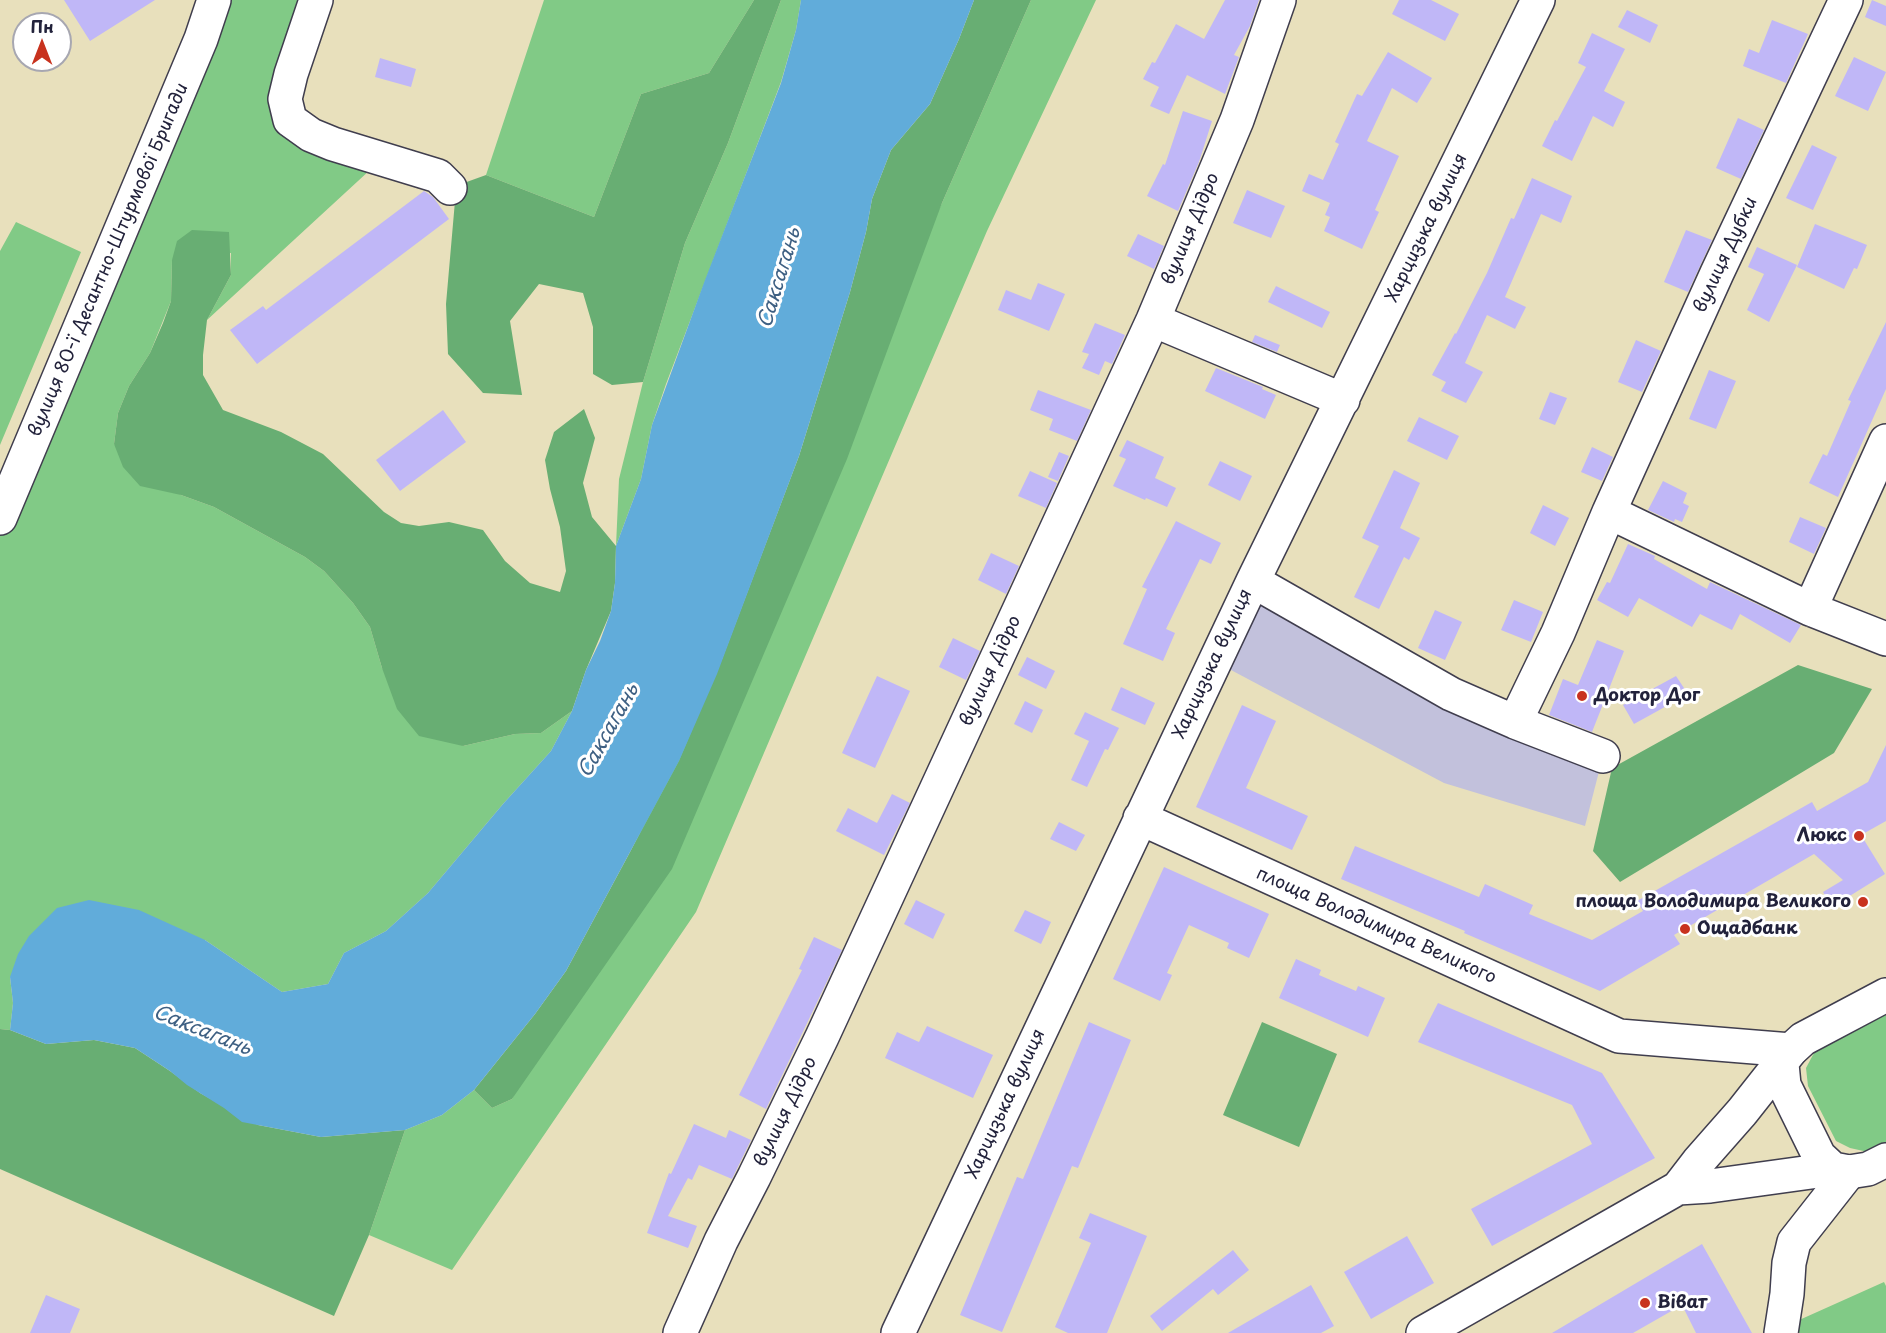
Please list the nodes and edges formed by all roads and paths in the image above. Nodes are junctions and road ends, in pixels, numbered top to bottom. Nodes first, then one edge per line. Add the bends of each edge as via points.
1 (214, 0) edge
2 (316, 0) edge
3 (1280, 0) edge
4 (1538, 0) edge
5 (1846, 0) edge
6 (450, 188) dead end
7 (1153, 320) junction
8 (1343, 400) junction
9 (1886, 441) edge
10 (1609, 512) junction
11 (0, 518) edge
12 (1252, 580) junction
13 (1810, 609) junction
14 (1886, 639) edge
15 (1515, 722) junction
16 (1603, 756) dead end
17 (1140, 818) junction
18 (1886, 995) edge
19 (1786, 1057) junction
20 (1886, 1160) edge
21 (1841, 1170) junction
22 (1678, 1188) junction
23 (680, 1333) edge
24 (898, 1333) edge
25 (1422, 1333) edge
26 (1781, 1333) edge

1 - 11 street, вулиця 80-ї Десантно-Штурмової Бригади
2 - 6 street via 285,99 290,120 333,144 438,176
3 - 7 street, вулиця Дідро via 1237,120
4 - 8 street, Харцизька вулиця
5 - 10 street, вулиця Дубки
7 - 8 street
7 - 23 street, вулиця Дідро via 822,1037
8 - 12 street, Харцизька вулиця
9 - 13 street
10 - 13 street
10 - 15 street, вулиця Дубки
12 - 15 street via 1451,694
12 - 17 street, Харцизька вулиця
13 - 14 street
15 - 16 street
17 - 19 street, площа Володимира Великого via 1619,1036
17 - 24 street, Харцизька вулиця
18 - 19 street via 1803,1039
19 - 21 street via 1784,1085 1819,1156
19 - 22 street
20 - 21 street via 1868,1169
21 - 22 street
21 - 26 street via 1794,1242
22 - 25 street

